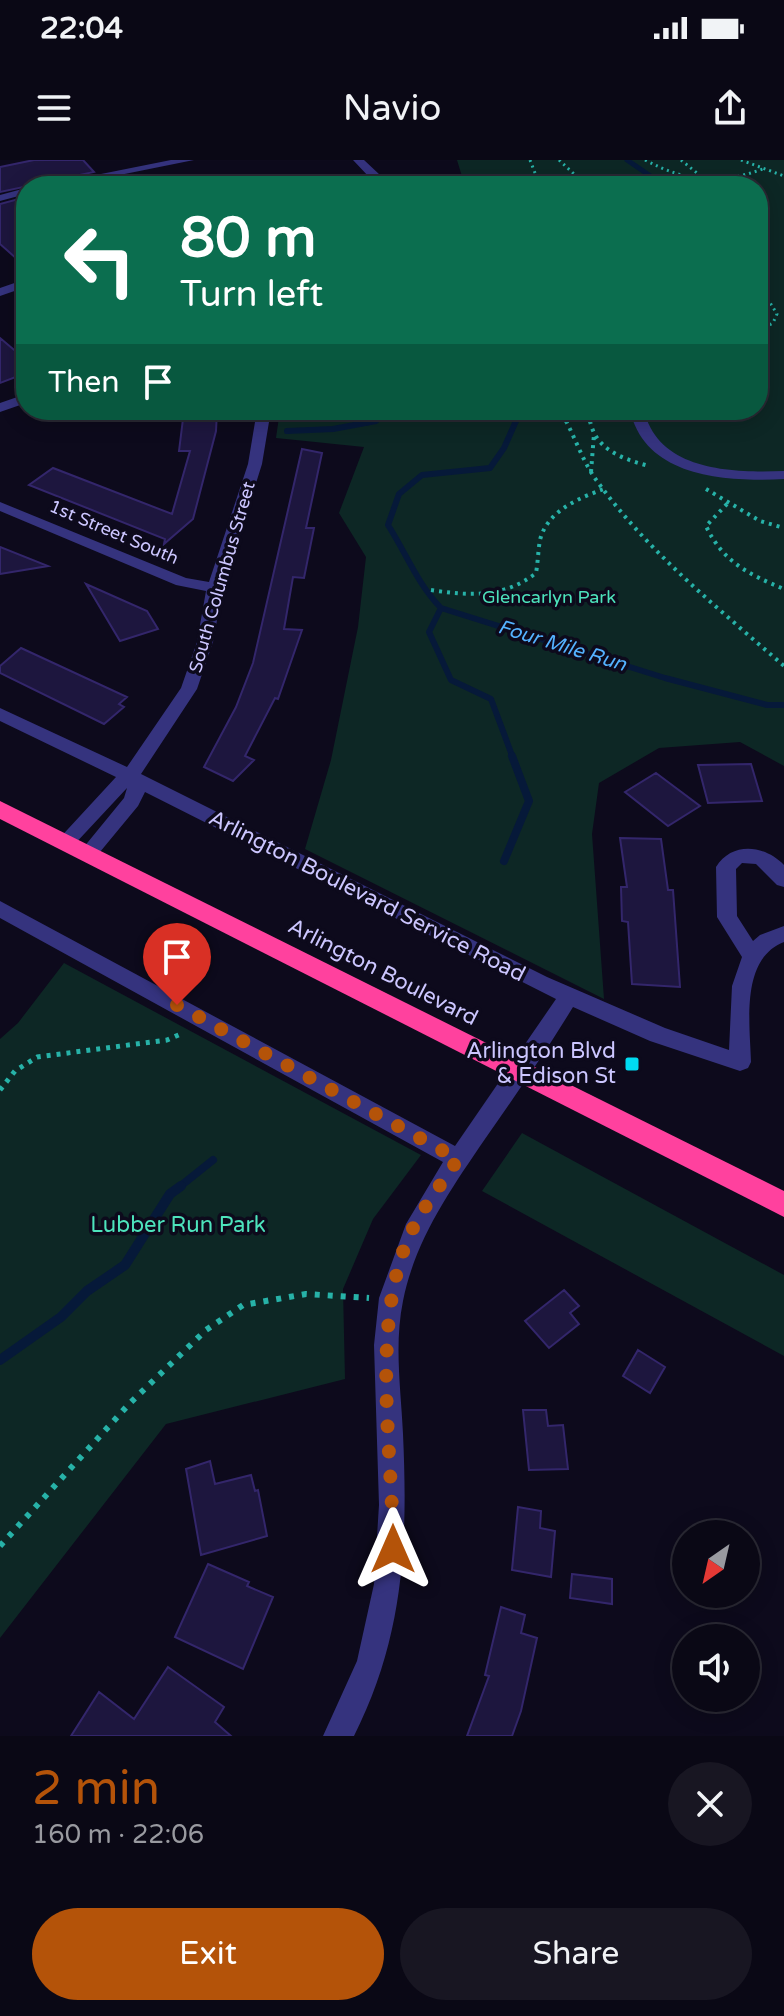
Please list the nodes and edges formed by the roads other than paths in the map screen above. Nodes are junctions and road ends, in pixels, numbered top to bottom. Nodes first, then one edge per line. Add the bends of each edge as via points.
1 (189, 160) edge
2 (358, 160) edge
3 (102, 176) edge
4 (375, 176) edge
5 (262, 420) edge
6 (641, 420) edge
7 (784, 475) edge
8 (0, 506) edge
9 (215, 588) junction
10 (0, 714) edge
11 (131, 775) junction
12 (0, 809) edge
13 (65, 842) junction
14 (88, 853) junction
15 (784, 880) edge
16 (0, 909) edge
17 (784, 934) edge
18 (752, 956) junction
19 (568, 997) junction
20 (519, 1073) junction
21 (458, 1159) junction
22 (784, 1205) edge
23 (338, 1736) edge

1 - 3 street
2 - 4 street
5 - 9 street, South Columbus Street via 255,464
6 - 7 street via 649,440 664,454 690,465
8 - 9 street, 1st Street South via 182,582
9 - 11 street, South Columbus Street via 189,689
10 - 11 street, Arlington Boulevard Service Road
11 - 13 street, South Columbus Street
11 - 14 street, South Columbus Street via 137,790 132,801
11 - 19 street, Arlington Boulevard Service Road
12 - 13 highway, Arlington Boulevard
13 - 14 highway, Arlington Boulevard
14 - 20 highway, Arlington Boulevard
15 - 18 street via 774,864 759,855 737,856 726,867 727,917
16 - 21 street
17 - 18 street via 771,936
18 - 19 street, Arlington Boulevard Service Road via 742,982 740,1062 659,1037
19 - 20 street
20 - 21 street
20 - 22 highway, Arlington Boulevard
21 - 23 street via 404,1248 390,1301 393,1549 385,1608 369,1663

